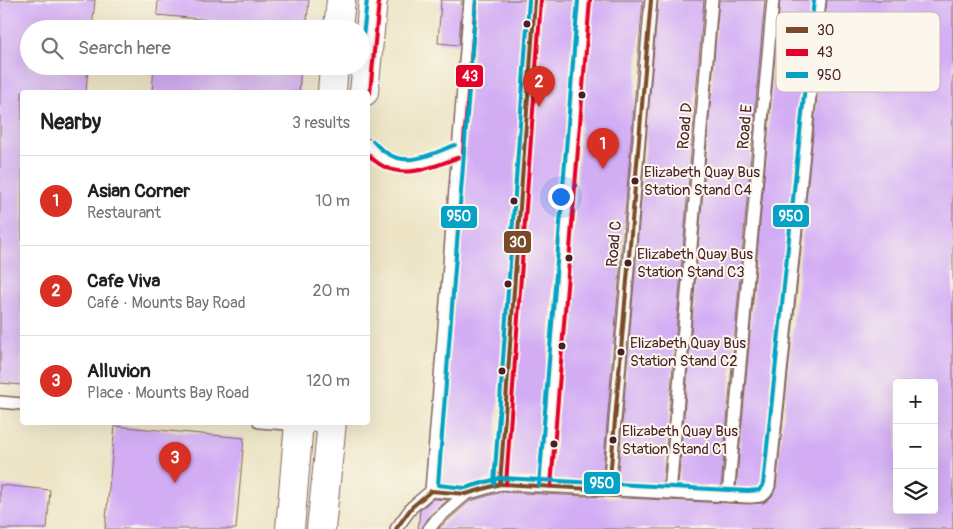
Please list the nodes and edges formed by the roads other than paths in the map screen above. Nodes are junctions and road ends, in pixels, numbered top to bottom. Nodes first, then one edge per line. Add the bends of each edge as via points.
1 (341, 0) edge
2 (373, 0) edge
3 (470, 0) edge
4 (534, 0) edge
5 (584, 0) edge
6 (651, 0) edge
7 (712, 0) edge
8 (773, 0) edge
9 (339, 20) edge
10 (370, 31) edge
11 (333, 75) edge
12 (366, 75) edge
13 (332, 90) edge
14 (364, 90) edge
15 (810, 92) edge
16 (370, 147) edge
17 (457, 151) junction
18 (0, 402) edge
19 (20, 404) edge
20 (299, 425) edge
21 (332, 425) edge
22 (500, 484) junction
23 (545, 486) junction
24 (609, 490) junction
25 (431, 491) junction
26 (466, 494) junction
27 (670, 494) junction
28 (728, 496) junction
29 (290, 529) edge
30 (321, 529) edge
31 (396, 529) edge
32 (429, 529) edge

1 - 9 main road
2 - 10 main road
3 - 17 lane
4 - 22 lane
5 - 23 lane
6 - 24 lane, Road C
7 - 27 lane, Road D
8 - 28 lane, Road E
11 - 13 main road
12 - 14 main road
15 - 28 lane via 769,486 763,496
16 - 17 lane via 376,155 403,166 425,163
17 - 25 lane
18 - 19 lane
20 - 29 main road
21 - 30 main road
22 - 23 lane
22 - 26 lane
23 - 24 lane
24 - 27 lane
25 - 26 lane
25 - 31 lane via 412,507
26 - 32 lane
27 - 28 lane

